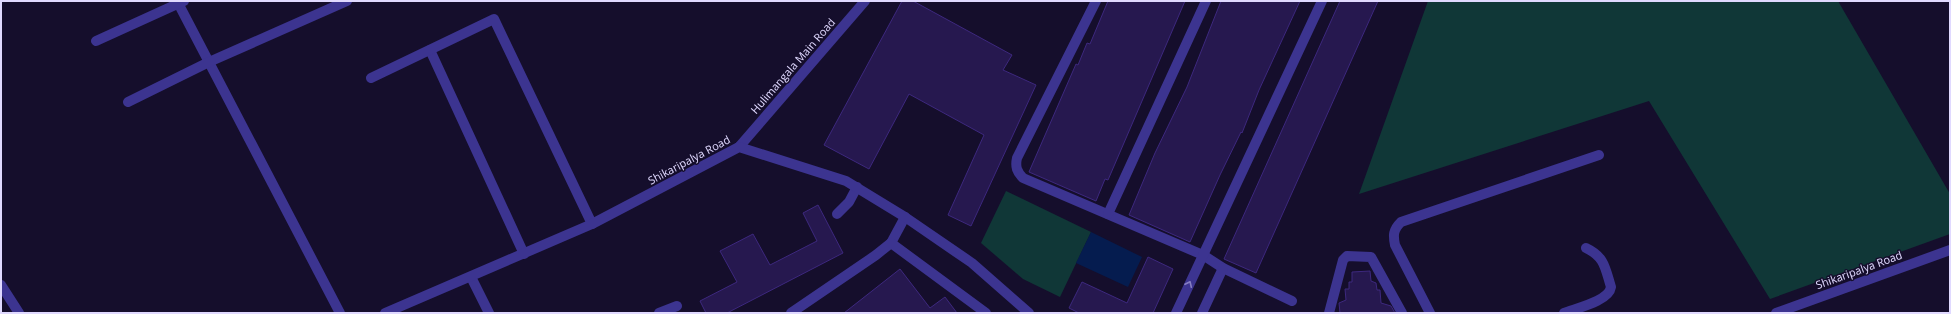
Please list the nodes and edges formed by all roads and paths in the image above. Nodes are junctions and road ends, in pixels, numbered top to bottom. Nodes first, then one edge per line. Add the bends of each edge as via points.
1 (347, 1) edge
2 (865, 1) edge
3 (1096, 1) edge
4 (1206, 1) edge
5 (1322, 1) edge
6 (180, 2) edge
7 (96, 41) dead end
8 (430, 50) junction
9 (209, 62) junction
10 (371, 78) dead end
11 (128, 102) dead end
12 (739, 147) junction
13 (1599, 155) dead end
14 (857, 187) junction
15 (837, 214) dead end
16 (1108, 214) junction
17 (905, 217) junction
18 (592, 224) junction
19 (891, 242) junction
20 (1586, 248) dead end
21 (1950, 250) edge
22 (524, 254) junction
23 (1203, 254) junction
24 (1223, 268) junction
25 (470, 277) junction
26 (1, 285) edge
27 (1292, 302) dead end
28 (677, 306) dead end
29 (19, 313) edge
30 (340, 313) edge
31 (385, 313) edge
32 (489, 313) edge
33 (660, 313) edge
34 (791, 313) edge
35 (986, 313) edge
36 (1029, 313) edge
37 (1176, 313) edge
38 (1202, 313) edge
39 (1329, 313) edge
40 (1402, 313) edge
41 (1430, 313) edge
42 (1564, 313) edge
43 (1776, 313) edge

1 - 9 street
2 - 12 street, Hulimangala Main Road
3 - 16 street via 1017,158 1016,169 1023,178
4 - 16 street
5 - 23 street
6 - 7 street
6 - 9 street
8 - 10 street
8 - 18 street via 494,19
8 - 22 street
9 - 11 street
9 - 30 street
12 - 14 street, Shikaripalya Road via 846,181
12 - 18 street, Shikaripalya Road
13 - 41 street via 1401,222 1393,235 1395,245
14 - 15 street via 849,202
14 - 17 street, Shikaripalya Road
16 - 23 street
17 - 19 street
17 - 36 street, Shikaripalya Road via 972,263
18 - 22 street, Shikaripalya Road
19 - 34 street
19 - 35 street
20 - 42 street via 1597,254 1603,262 1611,290 1605,298
21 - 43 street, Shikaripalya Road
22 - 25 street, Shikaripalya Road
23 - 24 street
37 -> 23 street
24 - 27 street
24 - 38 street
25 - 31 street, Shikaripalya Road
25 - 32 street
26 - 29 street
28 - 33 street
39 - 40 street via 1343,260 1347,256 1372,256

